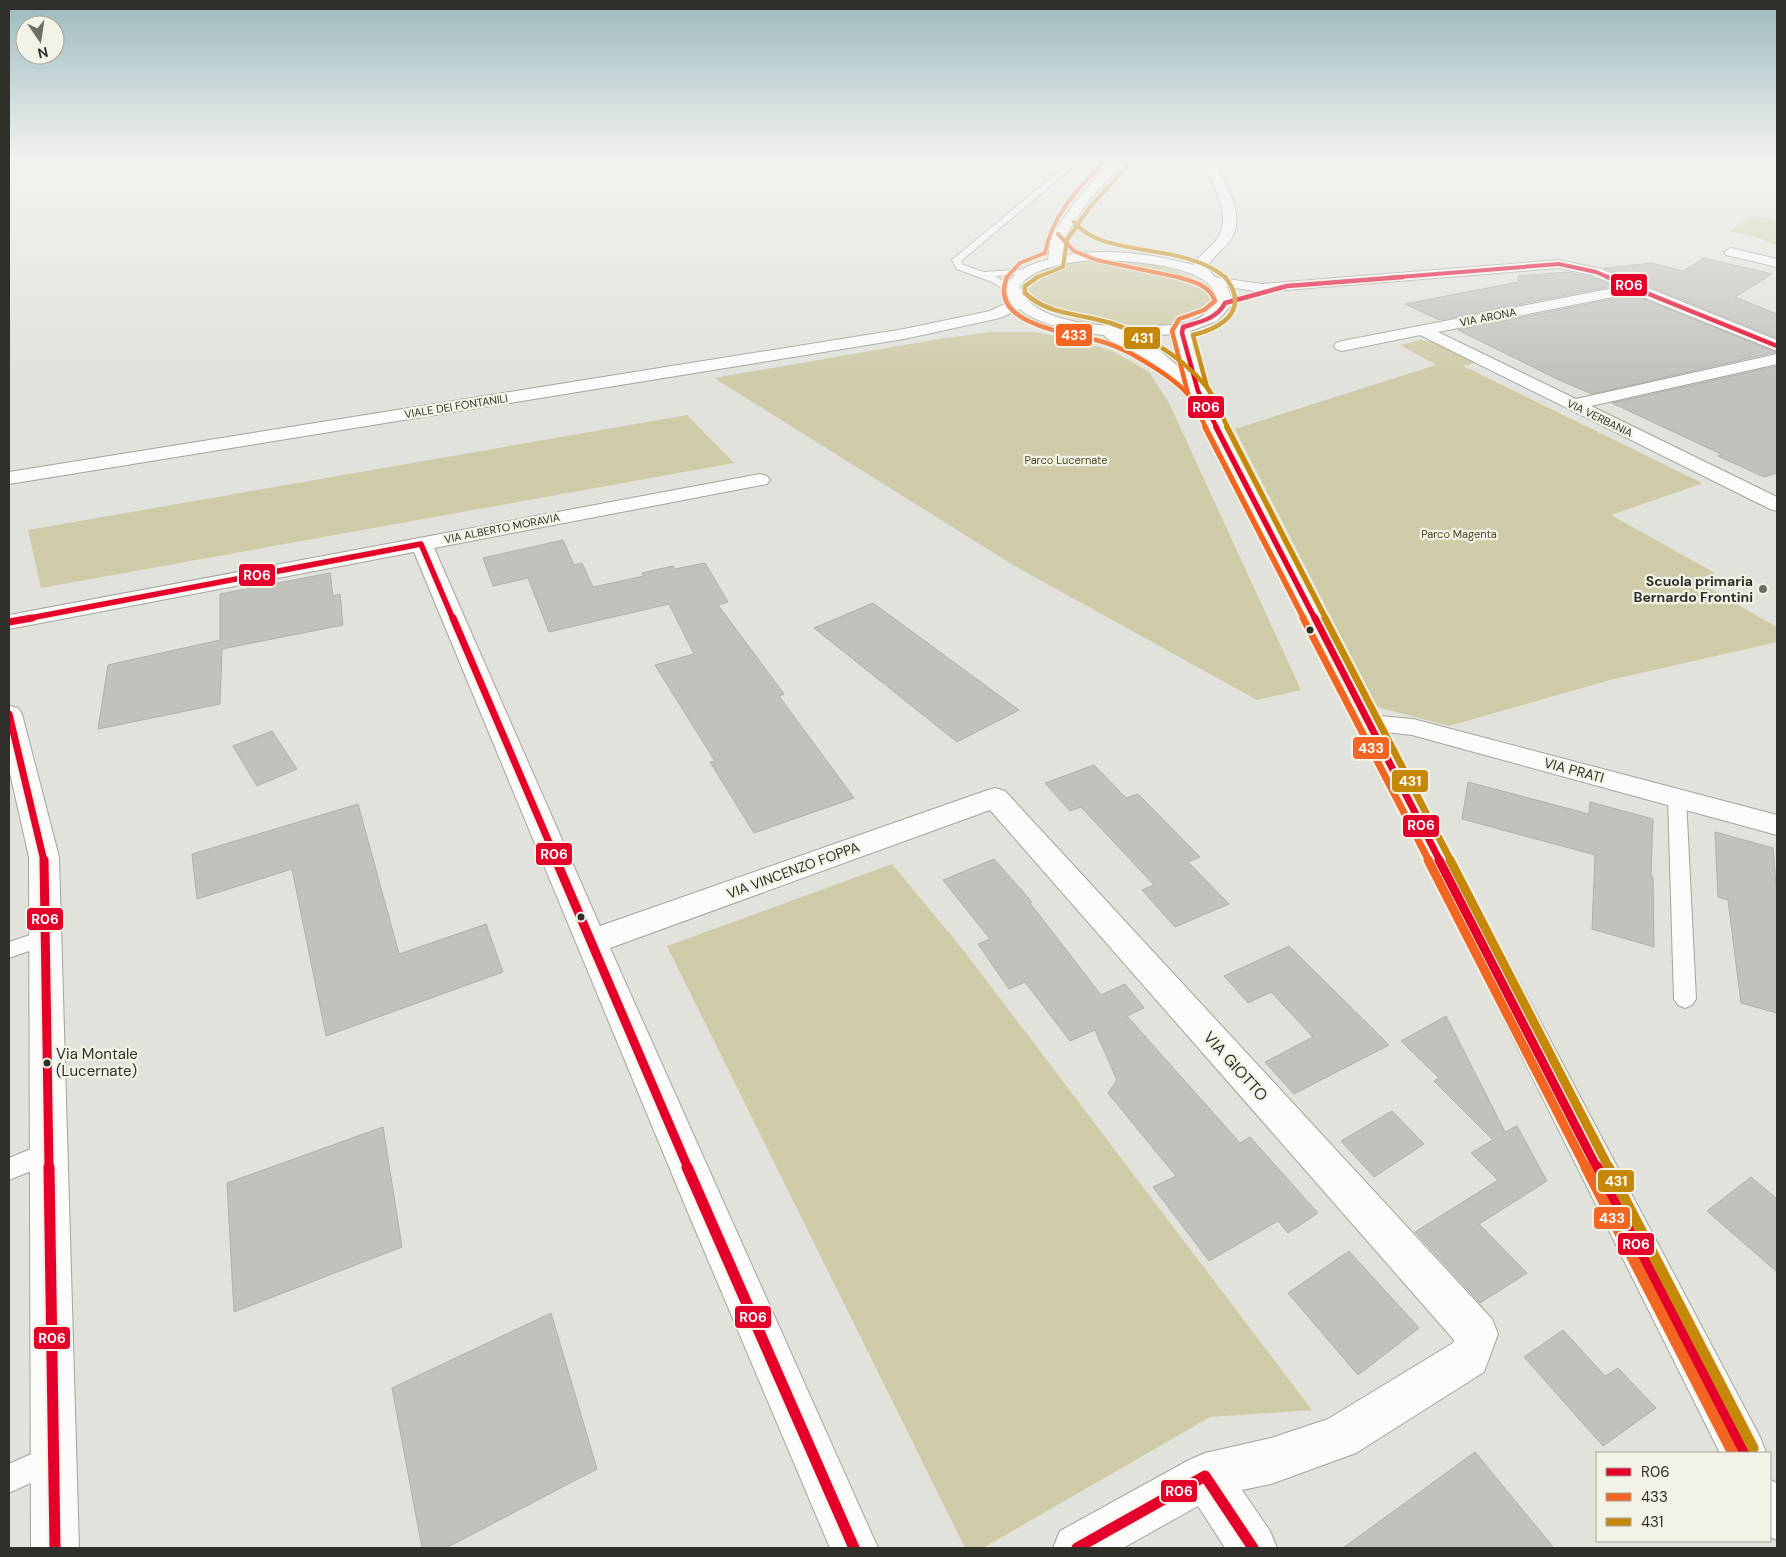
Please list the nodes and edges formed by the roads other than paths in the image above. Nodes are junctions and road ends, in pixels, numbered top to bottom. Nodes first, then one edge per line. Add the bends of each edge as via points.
1 (990, 232) edge
2 (1062, 232) edge
3 (1068, 232) edge
4 (1215, 232) edge
5 (1227, 232) edge
6 (1731, 252) dead end
7 (1119, 256) junction
8 (1147, 259) junction
9 (1055, 261) junction
10 (1777, 263) edge
11 (1027, 271) junction
12 (983, 274) junction
13 (1210, 279) junction
14 (1287, 286) junction
15 (1634, 288) junction
16 (1018, 298) junction
17 (1226, 303) junction
18 (1056, 321) junction
19 (1184, 327) junction
20 (1098, 330) junction
21 (1422, 330) junction
22 (904, 334) junction
23 (1342, 346) dead end
24 (1777, 346) edge
25 (1777, 359) edge
26 (1198, 391) junction
27 (1574, 406) junction
28 (9, 478) edge
29 (760, 480) dead end
30 (1777, 490) edge
31 (1758, 496) junction
32 (1777, 505) edge
33 (421, 544) junction
34 (9, 622) edge
35 (9, 714) edge
36 (1368, 723) junction
37 (995, 798) joint
38 (1677, 798) junction
39 (1777, 824) edge
40 (45, 938) junction
41 (591, 942) junction
42 (9, 950) edge
43 (1685, 999) dead end
44 (48, 1153) junction
45 (9, 1168) edge
46 (1743, 1452) edge
47 (53, 1458) junction
48 (1205, 1476) junction
49 (9, 1479) edge
50 (1771, 1505) edge
51 (1777, 1517) edge
52 (55, 1548) edge
53 (854, 1548) edge
54 (1078, 1548) edge
55 (1253, 1548) edge

1 - 12 lane via 956,260 960,268
2 - 9 street via 1058,236
3 - 7 street via 1078,243
4 - 8 street via 1186,252
5 - 13 street via 1201,266
6 - 10 street
7 - 8 street
7 - 9 street
8 - 13 street via 1182,267
9 - 11 street
11 - 12 lane
11 - 16 street via 1015,282
12 - 16 lane via 1004,283
13 - 14 street via 1262,288
13 - 17 street via 1225,294
14 - 15 street via 1551,264 1583,268
14 - 17 street
15 - 21 street, VIA ARONA
15 - 24 street
16 - 18 street, VIALE DEI FONTANILI via 1036,313
16 - 22 street, VIALE DEI FONTANILI via 995,315
17 - 19 street, VIALE DEI FONTANILI via 1211,318
18 - 20 street, VIALE DEI FONTANILI
18 - 22 street, VIALE DEI FONTANILI via 1012,322
19 - 20 street, VIALE DEI FONTANILI via 1144,332
19 - 26 street via 1182,333
20 - 26 street via 1154,355
21 - 23 street, VIA ARONA
21 - 27 street, VIA VERBANIA
22 - 28 street, VIALE DEI FONTANILI
25 - 27 street
26 - 36 street
27 - 31 street, VIA VERBANIA
29 - 33 street, VIA ALBERTO MORAVIA
30 - 31 street
31 - 32 street, VIA VERBANIA
33 - 34 street, VIA ALBERTO MORAVIA
33 - 41 street
35 - 40 street via 44,858
36 - 38 street, VIA PRATI via 1413,727
36 - 46 street
37 - 41 street, VIA VINCENZO FOPPA
37 - 48 street, VIA GIOTTO via 1477,1334 1469,1357 1340,1437 1271,1461
38 - 39 street, VIA PRATI
38 - 43 lane
40 - 42 lane
40 - 44 street
41 - 53 street
44 - 45 lane
44 - 47 street
47 - 49 lane
47 - 52 street
48 - 54 street
48 - 55 street
50 - 51 street

